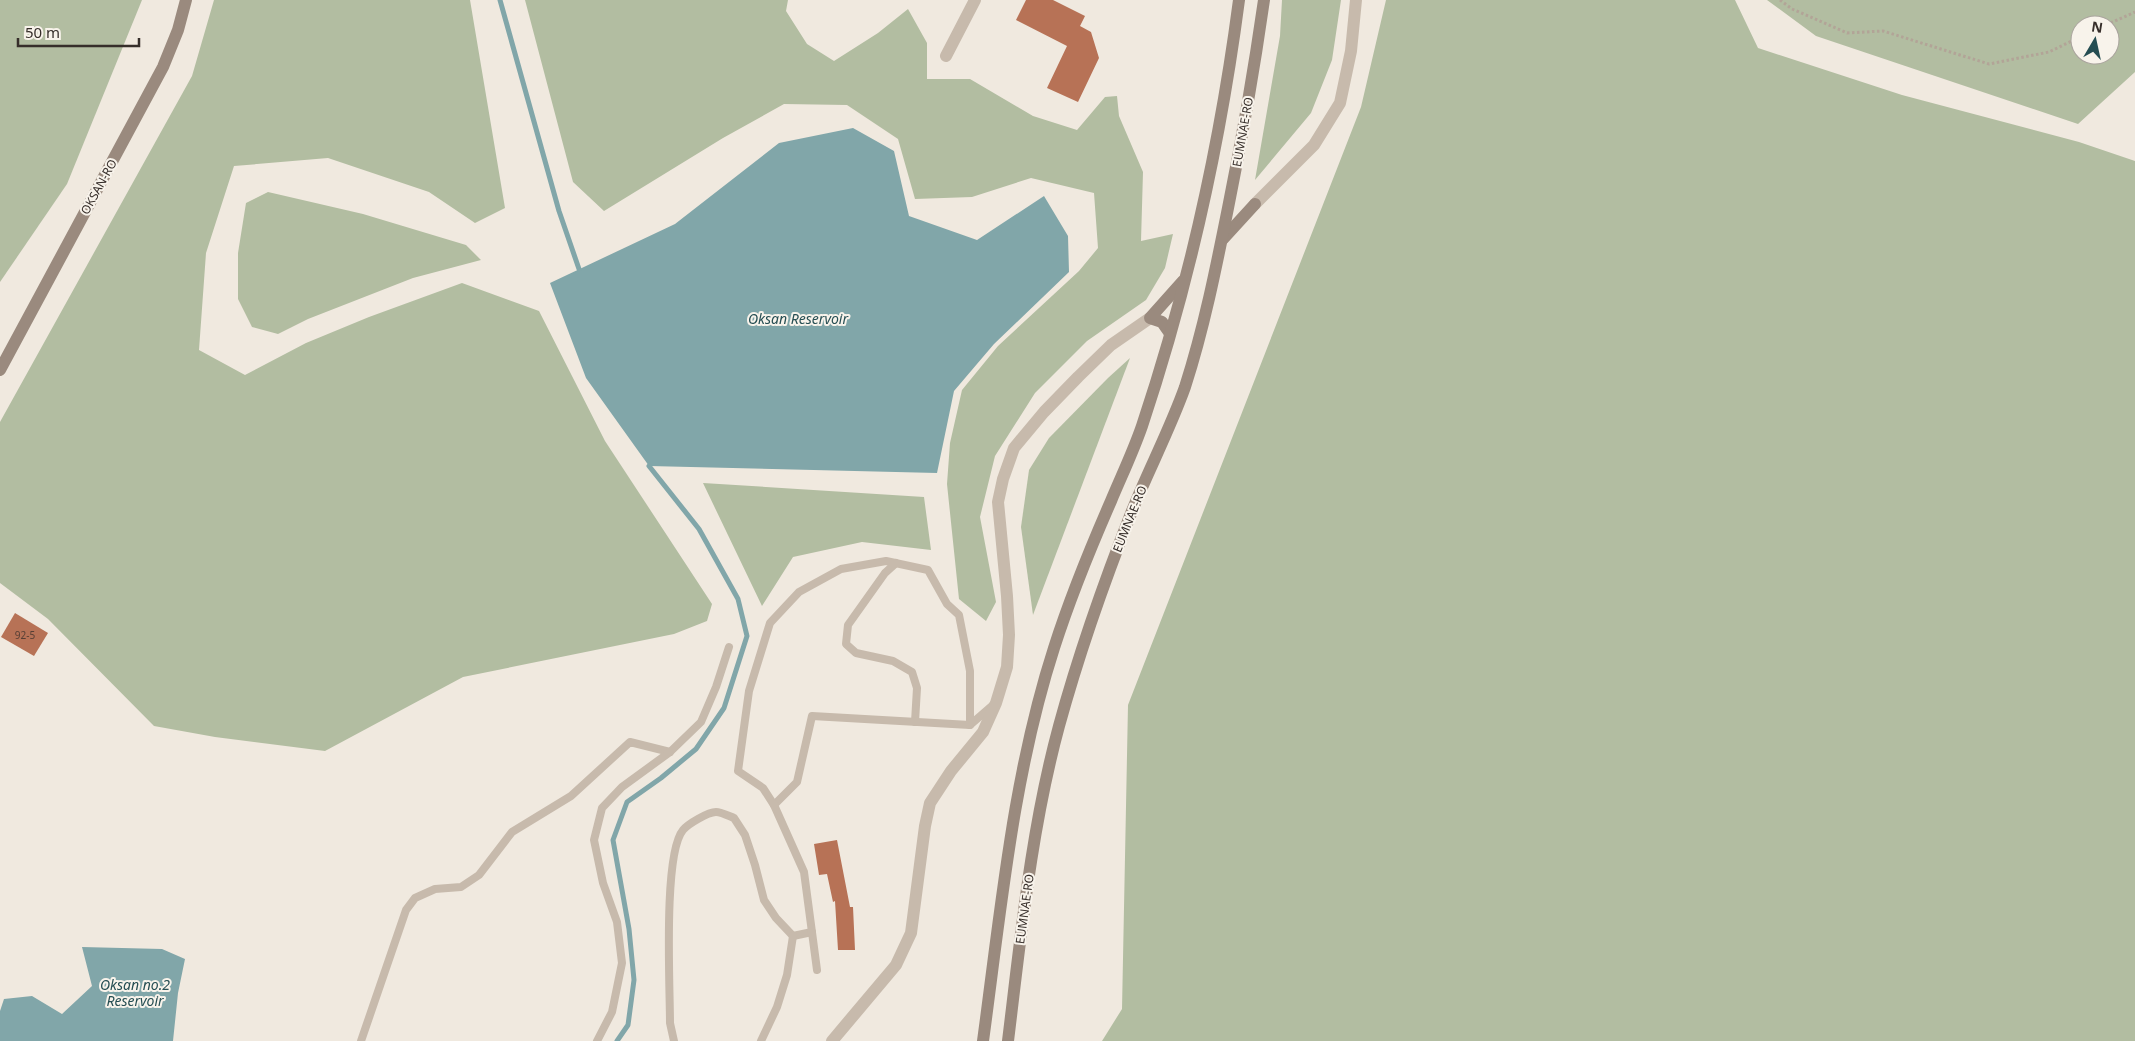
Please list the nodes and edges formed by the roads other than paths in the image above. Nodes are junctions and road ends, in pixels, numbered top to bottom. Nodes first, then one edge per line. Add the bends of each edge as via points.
1 (186, 0) edge
2 (975, 0) edge
3 (1239, 0) edge
4 (1264, 0) edge
5 (1356, 0) edge
6 (946, 56) dead end
7 (1230, 200) junction
8 (1256, 204) junction
9 (1222, 241) junction
10 (1186, 278) junction
11 (1150, 318) junction
12 (1170, 332) junction
13 (0, 370) edge
14 (896, 563) junction
15 (729, 647) dead end
16 (996, 703) junction
17 (915, 722) junction
18 (970, 725) junction
19 (670, 752) junction
20 (774, 805) junction
21 (812, 932) junction
22 (793, 936) junction
23 (817, 970) dead end
24 (361, 1041) edge
25 (597, 1041) edge
26 (674, 1041) edge
27 (761, 1041) edge
28 (832, 1041) edge
29 (983, 1041) edge
30 (1008, 1041) edge

1 - 13 street, OKSAN-RO via 178,30 159,75
2 - 6 street
3 - 10 street, EUMNAE-RO via 1224,105
4 - 7 street, EUMNAE-RO
5 - 8 street via 1340,103 1314,145
7 - 8 street
7 - 9 street, EUMNAE-RO
8 - 9 street
9 - 30 street, EUMNAE-RO via 1184,389 1099,600 1059,726 1034,840
10 - 11 street
10 - 12 street, EUMNAE-RO
11 - 12 street via 1162,322
11 - 16 street via 1111,345 1044,412 1014,448 998,502 1009,635 1007,666
12 - 29 street, EUMNAE-RO via 1141,428 1054,648 1029,739 1008,853
14 - 17 lane via 885,573 848,625 846,644 856,654 893,661 912,672 917,688
14 - 18 lane via 928,570 947,604 959,615 970,671
14 - 20 lane via 886,561 841,569 799,592 770,623 749,691 738,771 763,788
15 - 19 lane via 701,722
16 - 18 lane
16 - 28 street via 983,732 930,803 924,826 911,933 896,965
17 - 18 lane
17 - 20 lane via 812,716 797,782
19 - 24 lane via 630,742 570,796 512,832 479,875 461,886 435,890 415,898 406,910
19 - 25 lane via 622,787 602,808 594,840 617,922 622,963 612,1012
20 - 21 lane via 804,872
21 - 22 lane
21 - 23 lane
22 - 26 lane via 764,900 745,835 734,818 716,812 693,822 682,832 672,864 670,1023
22 - 27 lane via 788,975

